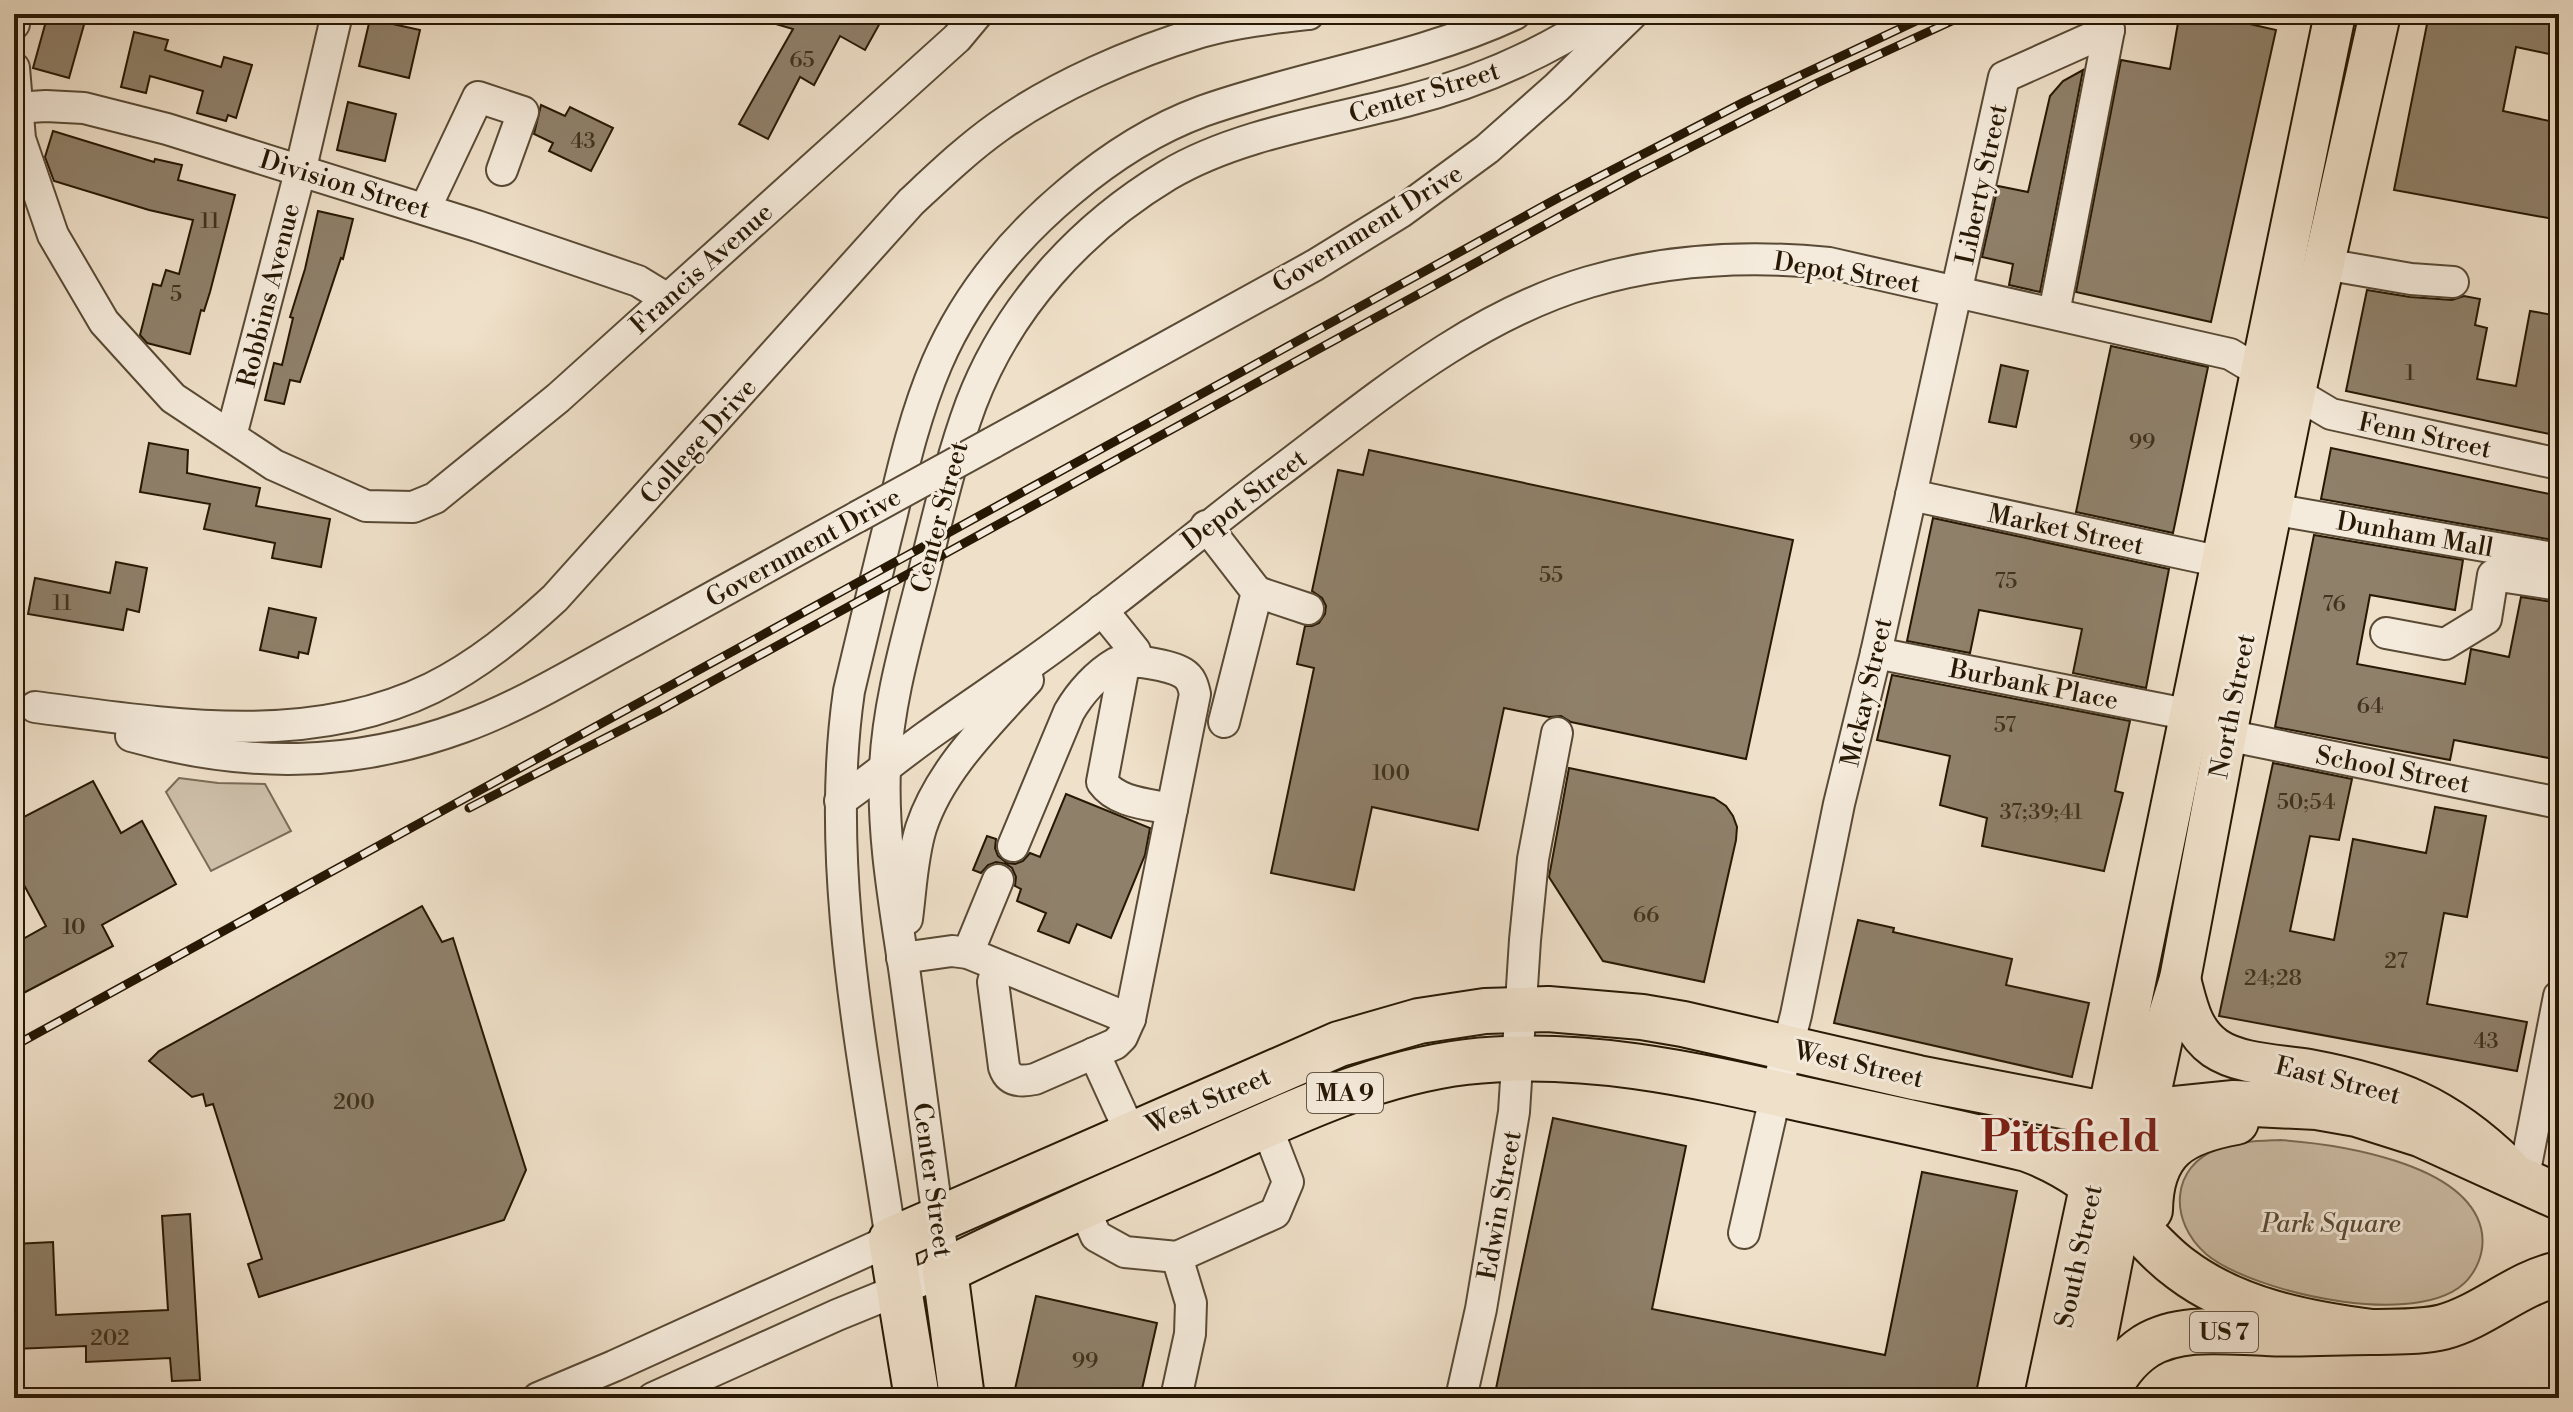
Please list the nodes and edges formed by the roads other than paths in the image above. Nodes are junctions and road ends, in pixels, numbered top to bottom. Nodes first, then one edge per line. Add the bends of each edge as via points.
1 (15, 14) edge
2 (337, 14) edge
3 (1309, 14) edge
4 (1515, 14) edge
5 (1603, 14) edge
6 (1632, 14) edge
7 (2335, 14) edge
8 (2380, 14) edge
9 (971, 15) edge
10 (14, 24) edge
11 (14, 68) edge
12 (16, 108) edge
13 (502, 170) dead end
14 (300, 172) junction
15 (425, 209) junction
16 (2324, 264) junction
17 (2453, 282) dead end
18 (1958, 291) junction
19 (666, 298) junction
20 (2054, 313) junction
21 (2262, 371) junction
22 (2295, 392) junction
23 (231, 436) junction
24 (2559, 464) edge
25 (1911, 495) junction
26 (2272, 509) junction
27 (1206, 526) junction
28 (2559, 559) edge
29 (2222, 562) junction
30 (2559, 585) edge
31 (1257, 592) junction
32 (1308, 609) dead end
33 (1102, 610) junction
34 (2386, 633) dead end
35 (1064, 640) junction
36 (1876, 653) junction
37 (1132, 661) junction
38 (24, 704) edge
39 (2191, 715) junction
40 (1224, 722) dead end
41 (1557, 733) dead end
42 (2226, 735) junction
43 (885, 770) junction
44 (840, 801) junction
45 (2559, 803) edge
46 (1172, 809) junction
47 (1013, 846) dead end
48 (998, 880) dead end
49 (968, 953) junction
50 (902, 956) junction
51 (998, 966) junction
52 (2180, 979) junction
53 (2559, 996) edge
54 (1520, 1009) junction
55 (1130, 1019) junction
56 (1787, 1048) junction
57 (1094, 1053) junction
58 (1518, 1059) junction
59 (1776, 1093) junction
60 (2317, 1107) junction
61 (2127, 1113) junction
62 (1266, 1125) junction
63 (1131, 1134) junction
64 (2541, 1189) edge
65 (2107, 1197) junction
66 (1083, 1206) junction
67 (937, 1218) junction
68 (1744, 1233) dead end
69 (891, 1240) junction
70 (2163, 1254) junction
71 (1177, 1257) junction
72 (945, 1271) junction
73 (2559, 1274) edge
74 (900, 1290) junction
75 (2372, 1332) junction
76 (538, 1398) edge
77 (653, 1398) edge
78 (917, 1398) edge
79 (962, 1398) edge
80 (1176, 1398) edge
81 (1461, 1398) edge
82 (2047, 1398) edge
83 (2083, 1398) edge
84 (2105, 1398) edge

1 - 10 street
2 - 14 street, Robbins Avenue
3 - 38 street, College Drive via 1233,24 1170,42 1091,75 999,126 911,202 555,598 515,635 445,680 405,700 310,724 165,724
4 - 44 street, Center Street via 1439,45 1246,97 1160,130 1086,177 993,268 937,362 914,428 849,691
5 - 43 street, Center Street via 1548,48 1478,79 1246,143 1171,173 1090,231 1057,264 1003,338 971,404 904,649
6 - 38 street, Government Drive, bridge via 1463,168 1315,265 542,691 465,727 386,749 319,760 270,760 147,741
7 - 21 main road, North Street
8 - 16 main road, North Street
9 - 19 street, Francis Avenue via 946,48
11 - 12 street
12 - 14 street, Division Street via 84,108
12 - 23 street via 20,139 53,235 104,322 173,398
13 - 15 street via 523,112 478,97
14 - 15 street, Division Street
14 - 23 street, Robbins Avenue
15 - 19 street, Division Street via 638,281
16 - 17 street
16 - 22 main road, North Street
18 - 20 street, Depot Street
18 - 20 street, Liberty Street via 2004,77 2109,30
18 - 25 street, Mckay Street
18 - 27 street, Depot Street via 1829,263 1777,258 1683,263 1588,282 1492,321 1447,349
19 - 23 street, Francis Avenue via 558,398 435,498 413,507 366,506 274,465
20 - 21 street, Depot Street via 2230,354
21 - 22 street, Depot Street
21 - 29 main road, North Street
22 - 24 street, Fenn Street via 2331,414
22 - 26 main road, North Street
25 - 29 street, Market Street
25 - 36 street, Mckay Street
26 - 28 street, Dunham Mall
26 - 42 main road, North Street
27 - 31 street
27 - 33 street, Depot Street
29 - 39 main road, North Street
30 - 34 street via 2493,575 2486,619 2445,644
31 - 32 street
31 - 40 street
33 - 35 street, Depot Street
33 - 37 street via 1135,651
35 - 43 street, Depot Street
35 - 50 street, Depot Street via 973,741 937,793 916,849
36 - 39 street, Burbank Place
36 - 56 street, Mckay Street
37 - 46 street via 1175,669 1193,683
37 - 46 street via 1102,782 1119,797
37 - 47 street via 1115,664 1080,693
39 - 61 main road, North Street
41 - 54 street, Edwin Street via 1533,859
42 - 45 street, School Street
42 - 52 main road, North Street
43 - 44 street, Depot Street
43 - 50 street, Center Street via 892,893
44 - 69 street, Center Street via 848,942
46 - 55 street
48 - 49 street
49 - 50 street
49 - 51 street
50 - 67 street, Center Street
51 - 55 street
51 - 57 street via 993,982 1007,1075 1035,1079
52 - 61 main road, North Street via 2163,1034
52 - 64 main road, East Street via 2193,1024 2213,1047 2239,1058 2405,1095 2462,1127
53 - 64 street
54 - 56 highway, West Street / MA 9 via 1642,1017
54 - 58 street, Edwin Street
54 - 63 highway, West Street / MA 9 via 1419,1021 1339,1044
55 - 57 street via 1115,1044
56 - 59 street, Mckay Street
56 - 61 highway, West Street / MA 9 via 2069,1108
57 - 63 street
58 - 59 highway, West Street / MA 9 via 1612,1063
58 - 62 highway, West Street / MA 9 via 1408,1073
58 - 81 street, Edwin Street via 1512,1127
59 - 65 highway, West Street / MA 9 via 2027,1149 2054,1159
59 - 68 street, Mckay Street
60 - 61 highway, West Street via 2234,1103
60 - 64 highway via 2420,1134
60 - 70 highway via 2207,1127 2173,1145 2150,1188 2152,1232
61 - 65 highway, North Street
62 - 66 highway, West Street / MA 9
62 - 71 street via 1288,1182 1275,1213
63 - 67 highway, West Street / MA 9
65 - 70 highway, MA 9
65 - 82 highway, South Street
65 - 83 highway, North Street
66 - 71 street via 1096,1236 1125,1252
66 - 72 highway, West Street / MA 9
67 - 69 highway, West Street / MA 9
67 - 72 street, Center Street
69 - 74 highway, Center Street
69 - 76 street, West Street
70 - 75 highway, MA 9 via 2198,1280 2257,1307
71 - 80 street via 1191,1303
72 - 74 street, West Street
72 - 79 highway, Center Street
73 - 75 highway, US 7 via 2443,1327
74 - 77 street, West Street
74 - 78 highway, Center Street
75 - 84 highway, US 7 via 2175,1335 2133,1355

